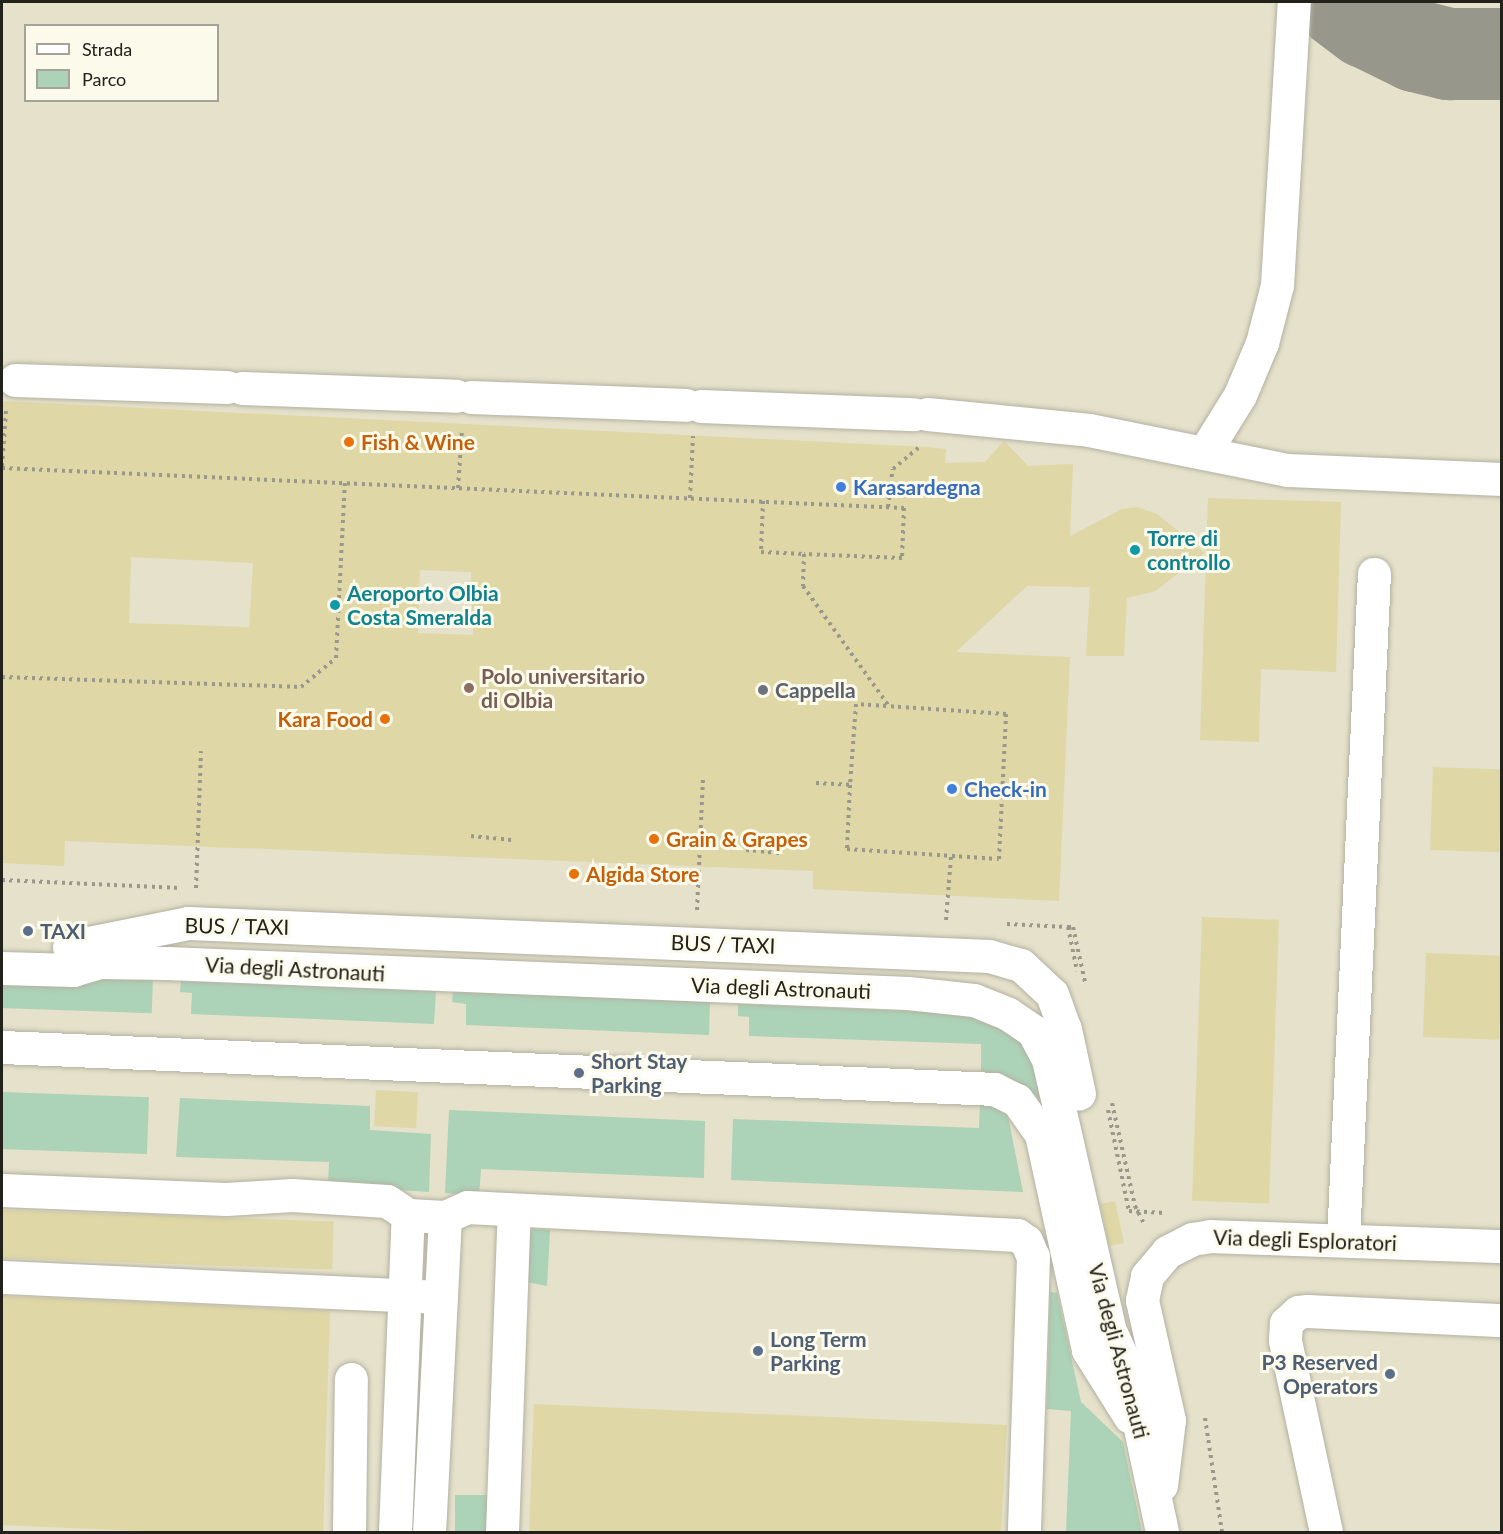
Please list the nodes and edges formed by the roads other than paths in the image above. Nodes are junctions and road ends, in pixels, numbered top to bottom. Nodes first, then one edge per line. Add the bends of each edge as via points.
1 (1294, 2) edge
2 (11, 391) road end
3 (1204, 453) junction
4 (1502, 479) edge
5 (1374, 574) dead end
6 (2, 946) edge
7 (2, 968) edge
8 (2, 1047) edge
9 (2, 1190) edge
10 (514, 1210) junction
11 (408, 1215) junction
12 (445, 1217) junction
13 (1343, 1240) junction
14 (1502, 1246) edge
15 (2, 1277) edge
16 (403, 1295) junction
17 (441, 1297) junction
18 (1502, 1320) edge
19 (1127, 1367) junction
20 (351, 1379) dead end
21 (1142, 1436) junction
22 (1160, 1521) edge
23 (350, 1533) edge
24 (395, 1533) edge
25 (429, 1533) edge
26 (502, 1533) edge
27 (1024, 1533) edge
28 (1326, 1533) edge

1 - 3 street via 1277,285 1263,343 1239,395
2 - 3 street via 234,388 463,406 694,416 920,414 1089,430
3 - 4 street via 1288,470
5 - 13 street
6 - 19 street, BUS / TAXI via 53,950 188,923 1006,959 1039,979 1052,994 1065,1029 1128,1324
7 - 19 street, Via degli Astronauti via 73,970 99,962 166,963 908,993 975,1000 1022,1022 1043,1044 1110,1331
8 - 21 street via 994,1089 1017,1100 1041,1134 1088,1350
9 - 11 street via 226,1199 292,1195 387,1201
10 - 12 street via 467,1207
10 - 26 street
10 - 27 street via 1017,1235 1026,1241 1033,1257
11 - 12 street
11 - 16 street
12 - 17 street
13 - 14 street, Via degli Esploratori
13 - 22 street, Via degli Esploratori via 1210,1236 1178,1245 1155,1263 1147,1276 1142,1300 1169,1420
15 - 16 street
16 - 17 street
16 - 24 street
17 - 25 street
18 - 28 street via 1308,1311 1298,1312 1286,1323 1284,1340
19 - 21 street, Via degli Astronauti
20 - 23 street
21 - 22 street, Via degli Astronauti

